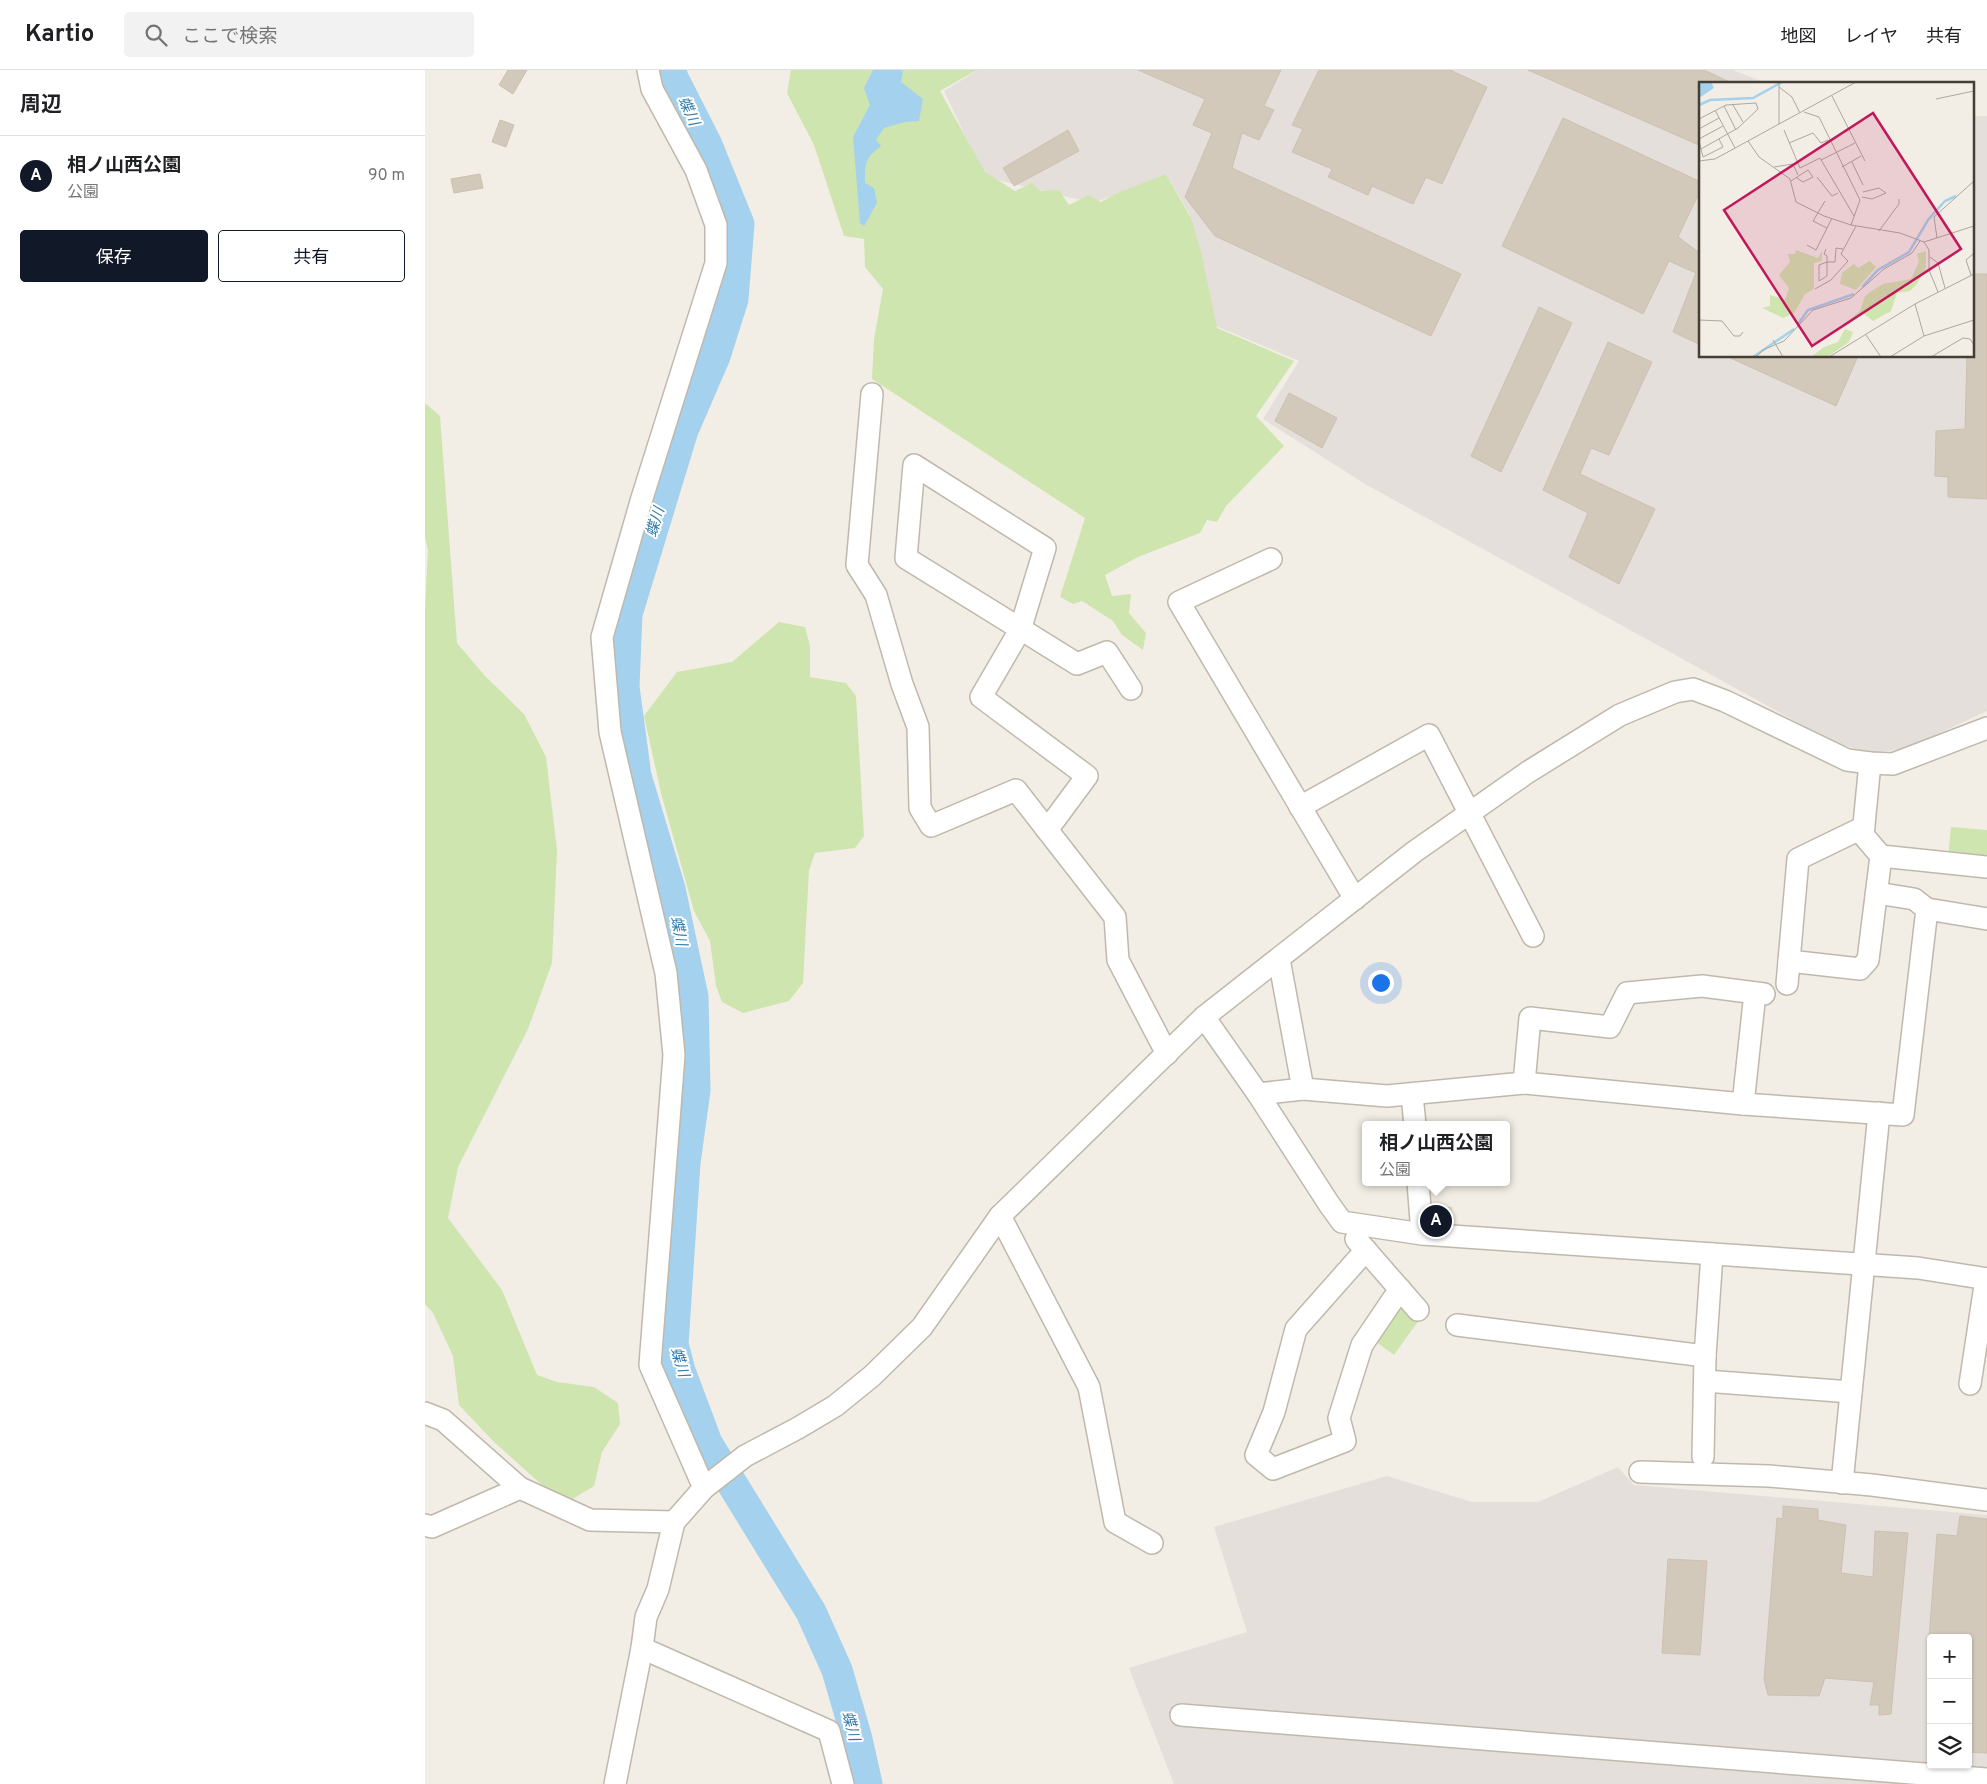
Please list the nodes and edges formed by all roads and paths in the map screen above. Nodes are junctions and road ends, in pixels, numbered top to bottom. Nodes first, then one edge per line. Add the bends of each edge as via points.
1 (648, 70) edge
2 (872, 394) dead end
3 (1271, 560) dead end
4 (1020, 630) junction
5 (1131, 689) dead end
6 (1987, 728) edge
7 (1870, 763) junction
8 (1300, 807) junction
9 (1469, 814) junction
10 (1864, 828) junction
11 (1047, 830) junction
12 (1881, 856) junction
13 (1987, 867) edge
14 (1877, 893) junction
15 (1355, 899) junction
16 (1927, 909) junction
17 (1987, 919) edge
18 (1533, 936) dead end
19 (1279, 959) junction
20 (1789, 961) junction
21 (1787, 984) dead end
22 (1205, 1017) junction
23 (1167, 1054) junction
24 (1524, 1083) junction
25 (1303, 1089) junction
26 (1258, 1094) junction
27 (1413, 1095) junction
28 (1743, 1104) junction
29 (1879, 1113) junction
30 (1415, 1121) edge
31 (1418, 1186) edge
32 (1001, 1216) junction
33 (1342, 1222) junction
34 (1422, 1234) junction
35 (1366, 1250) junction
36 (1712, 1254) junction
37 (1865, 1264) junction
38 (1986, 1279) edge
39 (1400, 1290) junction
40 (1418, 1310) dead end
41 (1457, 1325) dead end
42 (1705, 1356) junction
43 (1705, 1382) junction
44 (1970, 1384) dead end
45 (1851, 1392) junction
46 (425, 1413) edge
47 (1703, 1457) dead end
48 (1640, 1472) dead end
49 (1841, 1482) junction
50 (520, 1488) junction
51 (704, 1488) junction
52 (1987, 1500) edge
53 (674, 1522) junction
54 (425, 1525) edge
55 (1152, 1543) dead end
56 (642, 1648) junction
57 (1181, 1715) dead end
58 (1987, 1779) edge
59 (615, 1784) edge
60 (843, 1784) edge

1 - 51 street via 652,89 695,170 716,226 716,263 602,637 610,732 666,973 674,1054 650,1365
2 - 11 street via 857,565 875,595 902,684 919,727 920,808 931,826 1016,790
3 - 8 street via 1179,602
4 - 4 street via 1045,548 914,465 906,558
4 - 5 street via 1077,664 1107,652
4 - 11 street via 981,697 1087,776
6 - 7 street via 1893,764
7 - 9 street via 1847,760 1725,701 1693,689 1675,692 1620,715 1528,772
7 - 10 street
8 - 9 street via 1429,735
8 - 15 street
9 - 15 street
9 - 18 street
10 - 12 street via 1863,835
10 - 20 street via 1798,859
11 - 23 street via 1115,917 1119,960
12 - 13 street
12 - 14 street
14 - 16 street via 1915,899
14 - 20 street via 1868,960 1860,969
15 - 19 street
16 - 17 street
16 - 29 street via 1903,1115
19 - 22 street
19 - 25 street
20 - 21 street
22 - 23 street
22 - 26 street
23 - 32 street
24 - 27 street
24 - 28 street
24 - 28 street via 1530,1018 1610,1027 1627,994 1703,986 1760,993
25 - 26 street
25 - 27 street
26 - 33 street
27 - 30 street
28 - 29 street
29 - 37 street
31 - 34 street
32 - 51 street via 922,1327 872,1376 835,1406 745,1456
32 - 55 street via 1089,1387 1115,1522
33 - 34 street
33 - 35 street
34 - 36 street
35 - 39 street
35 - 39 street via 1297,1328 1274,1412 1256,1455 1273,1470 1345,1441 1339,1418 1362,1345
36 - 37 street
36 - 42 street
37 - 38 street via 1918,1268
37 - 45 street
38 - 44 street
39 - 40 street
41 - 42 street
42 - 43 street
43 - 45 street
43 - 47 street
45 - 49 street
46 - 50 street via 443,1420
48 - 49 street
49 - 52 street
50 - 53 street via 590,1520
50 - 54 street via 432,1526
51 - 53 street
53 - 56 street via 658,1589 646,1617
56 - 59 street
56 - 60 street via 829,1731
57 - 58 street

